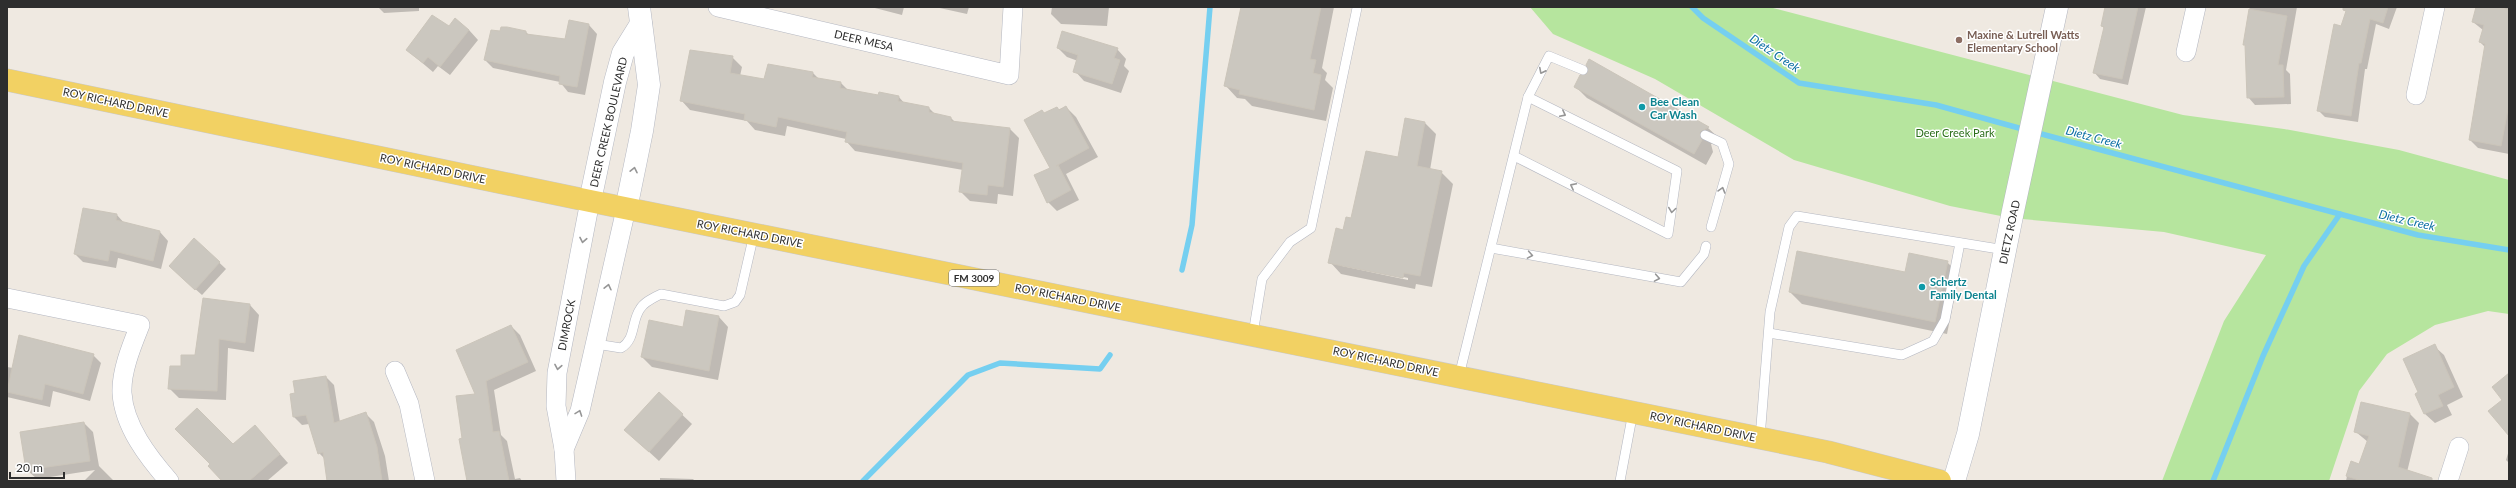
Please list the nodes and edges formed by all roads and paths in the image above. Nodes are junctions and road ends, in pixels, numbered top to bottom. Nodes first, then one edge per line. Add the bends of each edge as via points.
1 (718, 7) edge
2 (1013, 7) edge
3 (2057, 7) edge
4 (2196, 7) edge
5 (2434, 7) edge
6 (1357, 8) dead end
7 (640, 15) edge
8 (2186, 52) dead end
9 (1583, 70) dead end
10 (7, 80) edge
11 (2416, 95) dead end
12 (1528, 97) junction
13 (1704, 135) dead end
14 (1514, 156) junction
15 (590, 201) junction
16 (626, 208) junction
17 (1712, 228) dead end
18 (754, 234) junction
19 (1960, 243) junction
20 (1706, 246) dead end
21 (1491, 248) junction
22 (2005, 250) junction
23 (7, 298) edge
24 (1769, 333) junction
25 (1253, 334) junction
26 (596, 344) junction
27 (395, 371) dead end
28 (1459, 376) junction
29 (1633, 412) junction
30 (1760, 438) junction
31 (2459, 447) dead end
32 (564, 450) junction
33 (168, 481) edge
34 (425, 481) edge
35 (566, 481) edge
36 (1620, 481) edge
37 (1940, 481) edge
38 (1954, 481) edge
39 (2448, 481) edge

1 - 2 street, DEER MESA via 1009,75
3 - 22 street, DIETZ ROAD
4 - 8 street
5 - 11 street
6 - 25 lane via 1310,228 1290,242 1262,279
7 - 15 street, DEER CREEK BOULEVARD via 623,52 614,82
16 -> 7 street, DEER CREEK BOULEVARD via 649,85
9 -> 12 lane via 1549,56
10 - 15 main road, ROY RICHARD DRIVE / FM 3009
12 - 14 lane
12 -> 14 lane via 1677,171 1668,234
17 -> 13 lane via 1729,164 1722,143
14 - 21 lane
15 - 16 main road, ROY RICHARD DRIVE / FM 3009
15 -> 32 street, DIMROCK via 557,373 556,406
16 - 18 main road, ROY RICHARD DRIVE / FM 3009
26 -> 16 street, DIMROCK
18 - 25 main road, ROY RICHARD DRIVE / FM 3009
18 - 26 lane via 740,295 735,302 724,306 661,294 639,310 627,345 621,348
19 - 22 lane
19 - 24 lane via 1945,320 1933,341 1902,356
19 - 24 lane via 1797,216 1789,227 1770,312
21 -> 20 lane via 1681,282 1704,254
21 - 28 lane
22 - 38 street, DIETZ ROAD via 1968,434
23 - 33 street via 140,325 130,352 122,392 125,411 139,441
24 - 30 lane
25 - 28 main road, ROY RICHARD DRIVE / FM 3009
32 -> 26 street, DIMROCK via 580,411
27 - 34 street via 410,404
28 - 29 main road, ROY RICHARD DRIVE / FM 3009
29 - 30 main road, ROY RICHARD DRIVE / FM 3009
29 - 36 lane
30 - 37 main road, ROY RICHARD DRIVE / FM 3009 via 1836,454
31 - 39 street
32 - 35 street, DIMROCK

